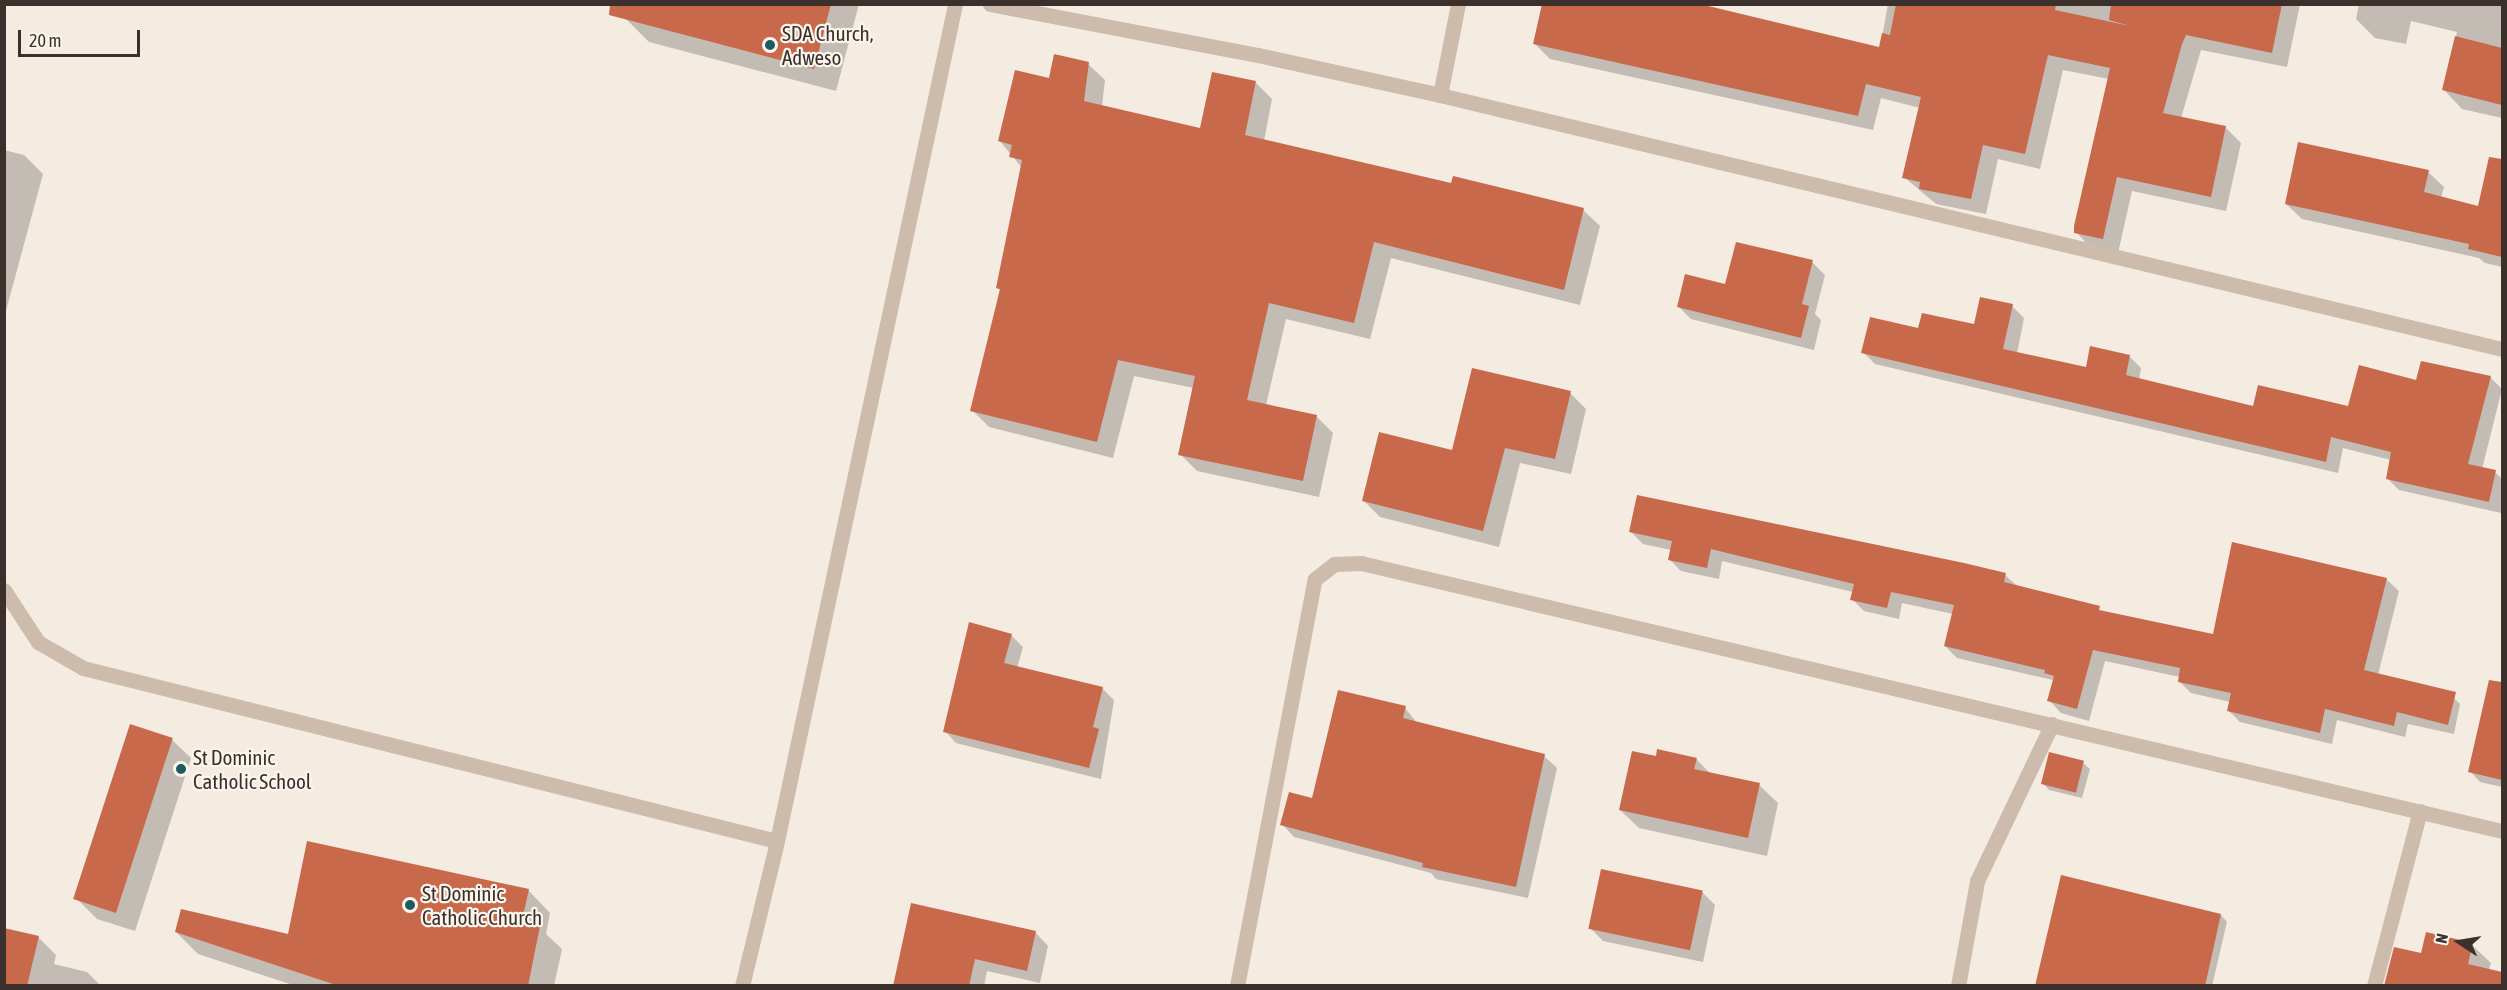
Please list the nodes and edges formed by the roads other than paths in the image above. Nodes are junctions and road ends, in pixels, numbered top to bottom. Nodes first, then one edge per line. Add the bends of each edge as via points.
1 (955, 4) edge
2 (990, 4) edge
3 (1458, 4) edge
4 (1440, 95) junction
5 (2502, 350) edge
6 (4, 590) edge
7 (2052, 724) junction
8 (2420, 810) junction
9 (2502, 831) edge
10 (777, 841) junction
11 (742, 986) edge
12 (1237, 986) edge
13 (1958, 986) edge
14 (2374, 986) edge

1 - 10 street
2 - 4 street via 1258,55
3 - 4 street
4 - 5 street
6 - 10 street via 38,642 83,668
7 - 8 street
7 - 12 street via 1361,563 1334,564 1315,579
7 - 13 street via 1977,881
8 - 9 street
8 - 14 street
10 - 11 street

